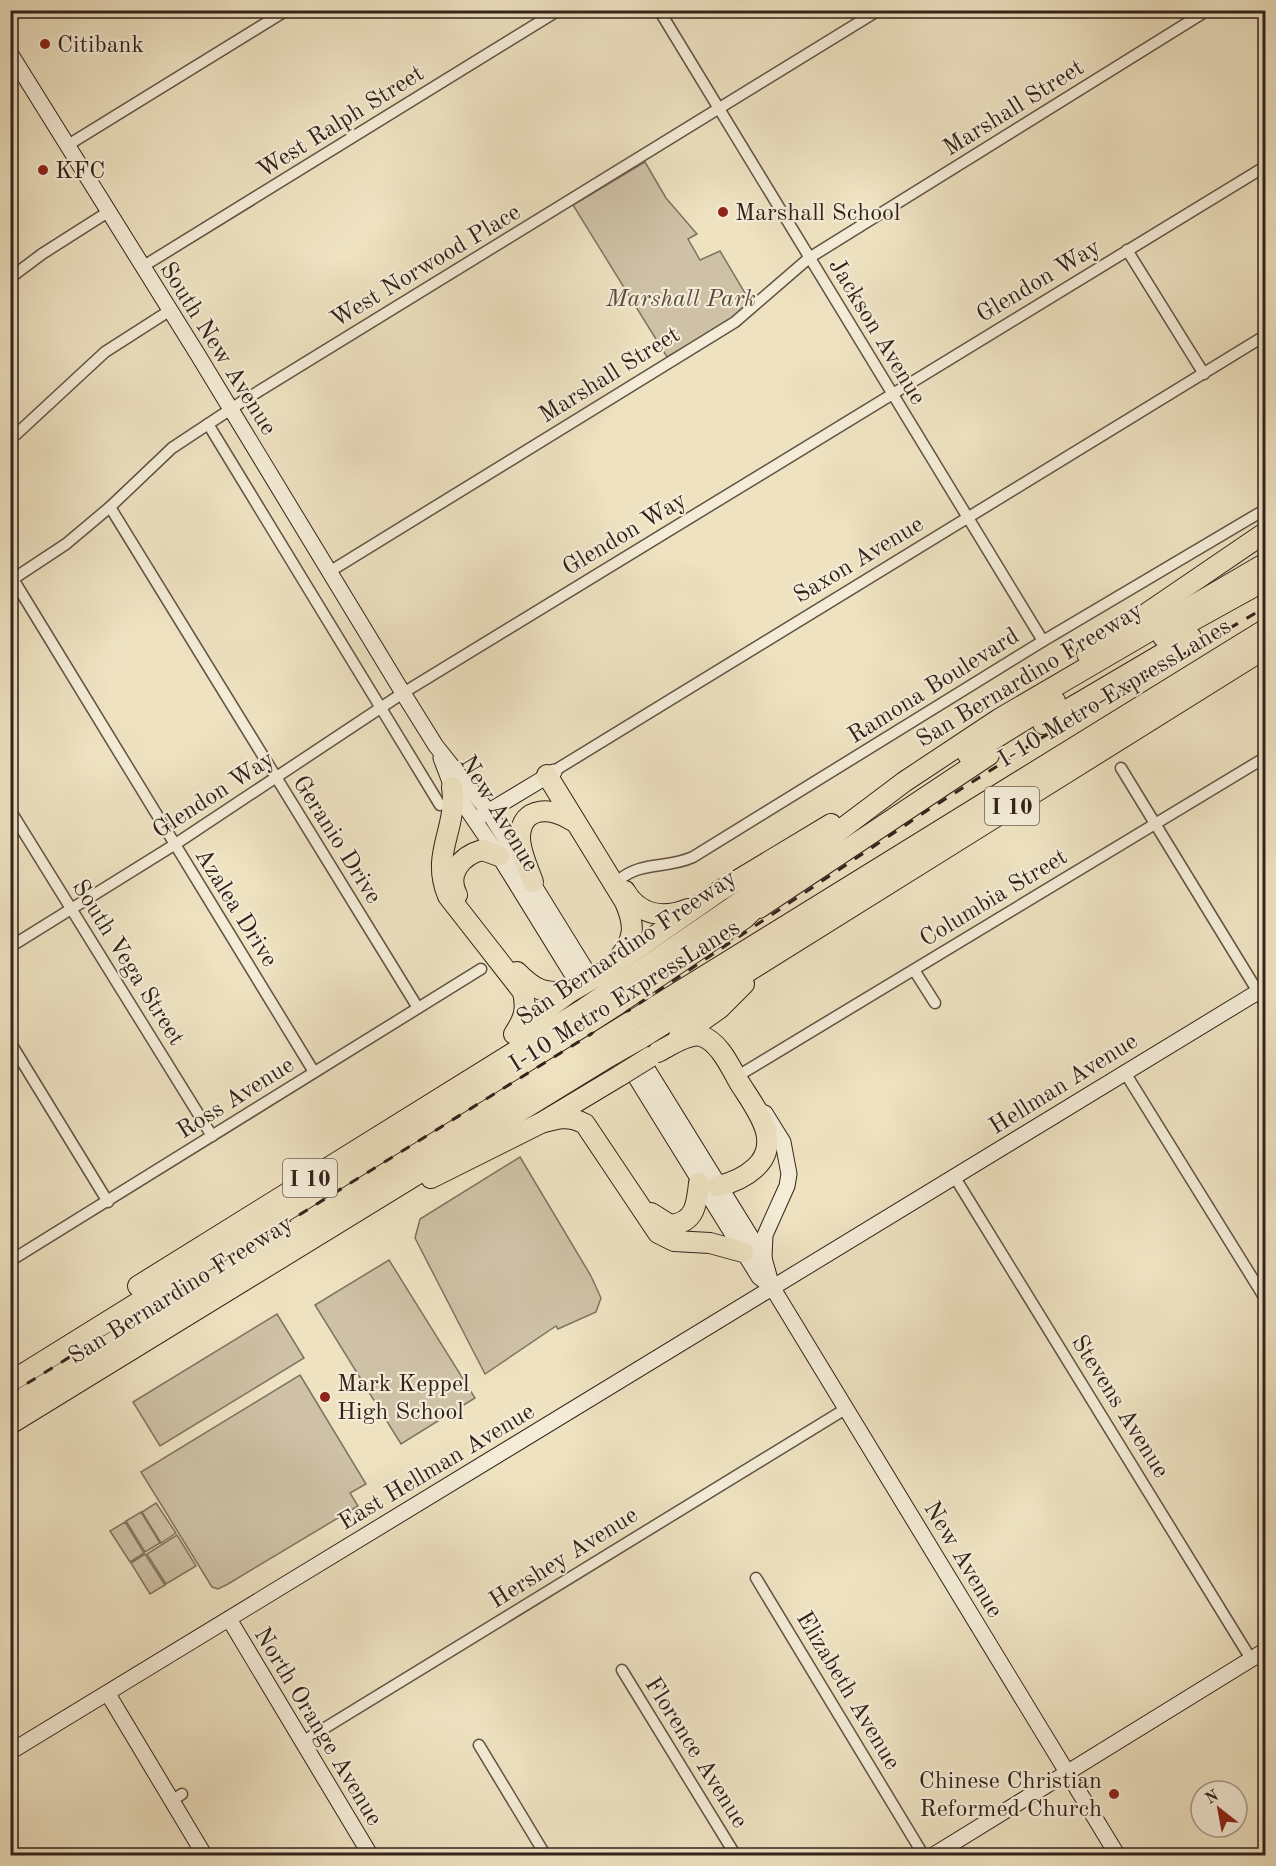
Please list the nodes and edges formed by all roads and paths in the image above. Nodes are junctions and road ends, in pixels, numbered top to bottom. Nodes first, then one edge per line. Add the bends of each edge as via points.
1 (287, 10) edge
2 (559, 10) edge
3 (659, 10) edge
4 (879, 10) edge
5 (1208, 10) edge
6 (10, 53) edge
7 (719, 110) junction
8 (68, 146) junction
9 (1266, 166) edge
10 (108, 212) junction
11 (1127, 250) junction
12 (809, 258) junction
13 (142, 267) junction
14 (10, 278) edge
15 (169, 311) junction
16 (1266, 335) edge
17 (1204, 374) junction
18 (892, 394) junction
19 (230, 410) junction
20 (208, 424) junction
21 (10, 440) edge
22 (110, 507) junction
23 (1266, 509) edge
24 (968, 518) junction
25 (1266, 532) edge
26 (1266, 563) edge
27 (329, 572) junction
28 (12, 580) edge
29 (1266, 580) edge
30 (1266, 592) edge
31 (1266, 615) edge
32 (1266, 629) edge
33 (1043, 641) junction
34 (1199, 644) junction
35 (1266, 648) edge
36 (403, 693) junction
37 (383, 708) junction
38 (999, 719) junction
39 (436, 747) junction
40 (1266, 757) edge
41 (1121, 768) dead end
42 (550, 773) junction
43 (275, 778) junction
44 (904, 782) junction
45 (452, 787) junction
46 (440, 805) dead end
47 (10, 810) edge
48 (488, 811) junction
49 (473, 821) junction
50 (573, 821) junction
51 (1154, 824) junction
52 (174, 845) junction
53 (499, 856) junction
54 (619, 880) junction
55 (533, 882) junction
56 (704, 902) junction
57 (71, 909) junction
58 (745, 918) junction
59 (10, 947) edge
60 (731, 957) junction
61 (759, 966) junction
62 (481, 969) dead end
63 (606, 970) junction
64 (914, 970) junction
65 (570, 992) junction
66 (1263, 994) edge
67 (614, 998) junction
68 (934, 1003) dead end
69 (418, 1008) junction
70 (720, 1008) junction
71 (586, 1016) junction
72 (635, 1030) junction
73 (514, 1034) junction
74 (10, 1042) edge
75 (605, 1048) junction
76 (654, 1054) junction
77 (1124, 1071) junction
78 (314, 1072) junction
79 (479, 1073) junction
80 (741, 1074) junction
81 (621, 1075) junction
82 (541, 1124) junction
83 (212, 1136) junction
84 (954, 1176) junction
85 (708, 1185) junction
86 (386, 1193) junction
87 (108, 1202) junction
88 (885, 1218) joint
89 (743, 1252) junction
90 (764, 1258) junction
91 (10, 1261) edge
92 (772, 1287) junction
93 (1266, 1300) edge
94 (10, 1367) edge
95 (10, 1382) edge
96 (10, 1406) edge
97 (847, 1408) junction
98 (10, 1424) edge
99 (756, 1578) dead end
100 (229, 1619) junction
101 (1266, 1650) edge
102 (1251, 1659) junction
103 (622, 1670) dead end
104 (108, 1694) junction
105 (302, 1742) junction
106 (479, 1745) dead end
107 (10, 1752) edge
108 (1067, 1773) junction
109 (205, 1856) edge
110 (371, 1856) edge
111 (546, 1856) edge
112 (736, 1856) edge
113 (924, 1856) edge
114 (932, 1856) edge
115 (1118, 1856) edge

1 - 8 street
2 - 13 street, West Ralph Street
3 - 7 street, Jackson Avenue
4 - 7 street, West Norwood Place
5 - 12 street, Marshall Street
6 - 8 main road, South New Avenue
7 - 12 street, Jackson Avenue
7 - 19 street, West Norwood Place
8 - 10 main road, South New Avenue
9 - 11 street, Glendon Way
10 - 13 main road, South New Avenue
10 - 14 street
11 - 17 street
11 - 18 street, Glendon Way
12 - 18 street, Jackson Avenue
12 - 27 street, Marshall Street via 735,322
13 - 15 main road, South New Avenue
15 - 19 main road, South New Avenue
15 - 21 street via 105,352
16 - 17 street, Saxon Avenue
17 - 24 street, Saxon Avenue
18 - 24 street, Jackson Avenue
18 - 36 street, Glendon Way
19 - 20 street, West Norwood Place
19 - 27 main road, South New Avenue
20 - 22 street, West Norwood Place via 157,460
20 - 37 street
22 - 28 street, West Norwood Place via 66,544
22 - 43 street, Geranio Drive
23 - 33 street, Ramona Boulevard
24 - 33 street, Jackson Avenue
24 - 42 street, Saxon Avenue
25 - 38 highway
26 - 38 highway, San Bernardino Freeway / I 10
27 - 36 main road, South New Avenue
28 - 52 street, Azalea Drive
29 - 58 highway, I-10 Metro ExpressLanes via 971,752 770,894
30 - 34 highway
31 - 34 highway
32 - 60 highway, I-10 Metro ExpressLanes
33 - 54 street, Ramona Boulevard via 693,858 679,864 639,867
34 - 58 highway via 960,773
34 - 60 highway
35 - 61 highway, San Bernardino Freeway / I 10
36 - 37 street, Glendon Way
36 - 39 main road
37 - 43 street, Glendon Way
37 - 46 street
38 - 44 highway, San Bernardino Freeway / I 10
39 - 45 main road, New Avenue
39 - 48 main road, New Avenue
40 - 51 street, Columbia Street
41 - 51 street
42 - 48 main road, Saxon Avenue
42 - 50 highway
42 - 54 main road
43 - 52 street, Glendon Way
43 - 69 street, Geranio Drive
44 - 56 highway
44 - 67 highway, San Bernardino Freeway / I 10
45 - 49 main road, New Avenue
45 - 73 highway via 453,821 441,854 443,884 448,896 523,992 524,1019
47 - 57 street, South Vega Street
48 - 49 main road, Saxon Avenue
48 - 55 main road, New Avenue
49 - 53 main road, New Avenue
50 - 55 highway via 545,809 526,821 521,830 521,847
50 - 63 highway via 632,918 633,933 627,947
51 - 64 street, Columbia Street
51 - 66 street
52 - 57 street, Glendon Way
52 - 78 street, Azalea Drive
53 - 65 highway via 482,850 456,866 453,888 460,902 532,987 548,993
53 - 85 main road, New Avenue
54 - 56 highway via 628,895 647,912 679,912
55 - 85 main road, New Avenue
56 - 63 highway
57 - 59 street, Glendon Way
57 - 83 street, South Vega Street
58 - 67 highway, I-10 Metro ExpressLanes
60 - 72 highway, I-10 Metro ExpressLanes
61 - 70 highway
61 - 72 highway, San Bernardino Freeway / I 10
62 - 69 street, Ross Avenue
63 - 65 highway, bridge
64 - 68 street
64 - 80 street, Columbia Street
65 - 73 highway
66 - 77 main road, Hellman Avenue
67 - 71 highway, San Bernardino Freeway / I 10, bridge
69 - 78 street, Ross Avenue
70 - 76 highway
70 - 80 highway via 718,1034
71 - 79 highway, San Bernardino Freeway / I 10
71 - 95 highway, I-10 Metro ExpressLanes
72 - 75 highway, San Bernardino Freeway / I 10, bridge
73 - 79 highway
74 - 87 street
75 - 86 highway, San Bernardino Freeway / I 10
75 - 96 highway, I-10 Metro ExpressLanes
76 - 81 highway, bridge
76 - 85 highway via 690,1036 702,1036 726,1060 763,1120 768,1147 764,1158 739,1179
77 - 84 main road, Hellman Avenue
77 - 93 street
78 - 83 street, Ross Avenue
79 - 94 highway, San Bernardino Freeway / I 10
80 - 90 main road via 783,1142 788,1163 787,1186 765,1235
81 - 82 highway
81 - 85 highway via 597,1095 591,1114 643,1204 663,1223 679,1225 687,1221
82 - 86 highway via 441,1174
82 - 89 highway via 561,1117 585,1124 658,1233 674,1242 710,1243
83 - 87 street, Ross Avenue
84 - 88 main road, Hellman Avenue
84 - 102 street, Stevens Avenue
85 - 89 main road, New Avenue
85 - 90 main road, New Avenue
86 - 98 highway, San Bernardino Freeway / I 10
87 - 91 street, Ross Avenue
88 - 92 main road, East Hellman Avenue
89 - 92 main road, New Avenue
90 - 92 main road, New Avenue
92 - 97 main road, New Avenue
92 - 100 main road, East Hellman Avenue
97 - 105 street, Hershey Avenue
97 - 108 main road, New Avenue
99 - 113 street, Elizabeth Avenue
100 - 104 main road, East Hellman Avenue
100 - 105 main road, North Orange Avenue
101 - 102 main road
102 - 108 main road
103 - 112 street, Florence Avenue
104 - 107 main road, East Hellman Avenue
104 - 109 main road via 177,1797
105 - 110 main road, North Orange Avenue
106 - 111 street
108 - 114 main road
108 - 115 main road, New Avenue

